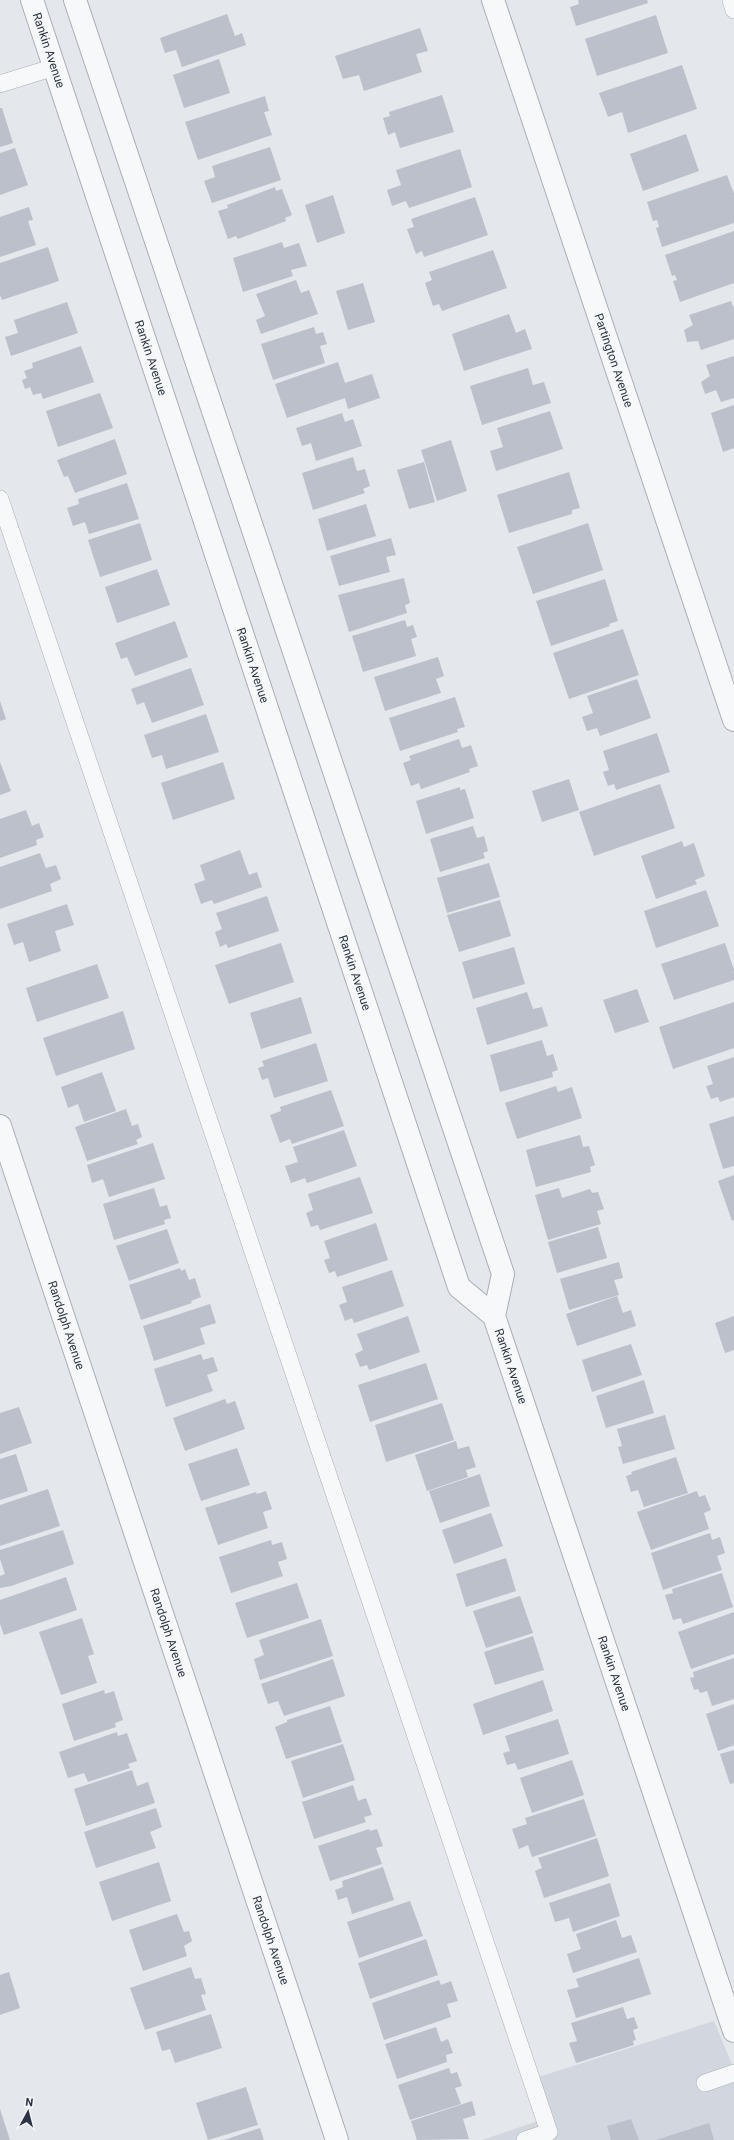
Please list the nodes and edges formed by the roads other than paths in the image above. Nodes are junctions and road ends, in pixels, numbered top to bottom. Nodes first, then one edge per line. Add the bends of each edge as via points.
1 (32, 0) edge
2 (75, 0) edge
3 (493, 0) edge
4 (731, 0) edge
5 (734, 10) edge
6 (55, 67) junction
7 (0, 84) edge
8 (0, 499) edge
9 (734, 720) edge
10 (0, 1126) edge
11 (4, 1153) edge
12 (494, 1316) junction
13 (734, 2031) edge
14 (734, 2073) edge
15 (704, 2083) dead end
16 (337, 2140) edge
17 (525, 2140) edge

1 - 6 street, Rankin Avenue
2 - 12 street, Rankin Avenue via 503,1274
3 - 9 street, Partington Avenue
4 - 5 lane
6 - 7 lane
6 - 12 street, Rankin Avenue via 459,1287
8 - 17 lane via 549,2132
10 - 11 street, Randolph Avenue
11 - 16 street, Randolph Avenue
12 - 13 street, Rankin Avenue
14 - 15 lane

